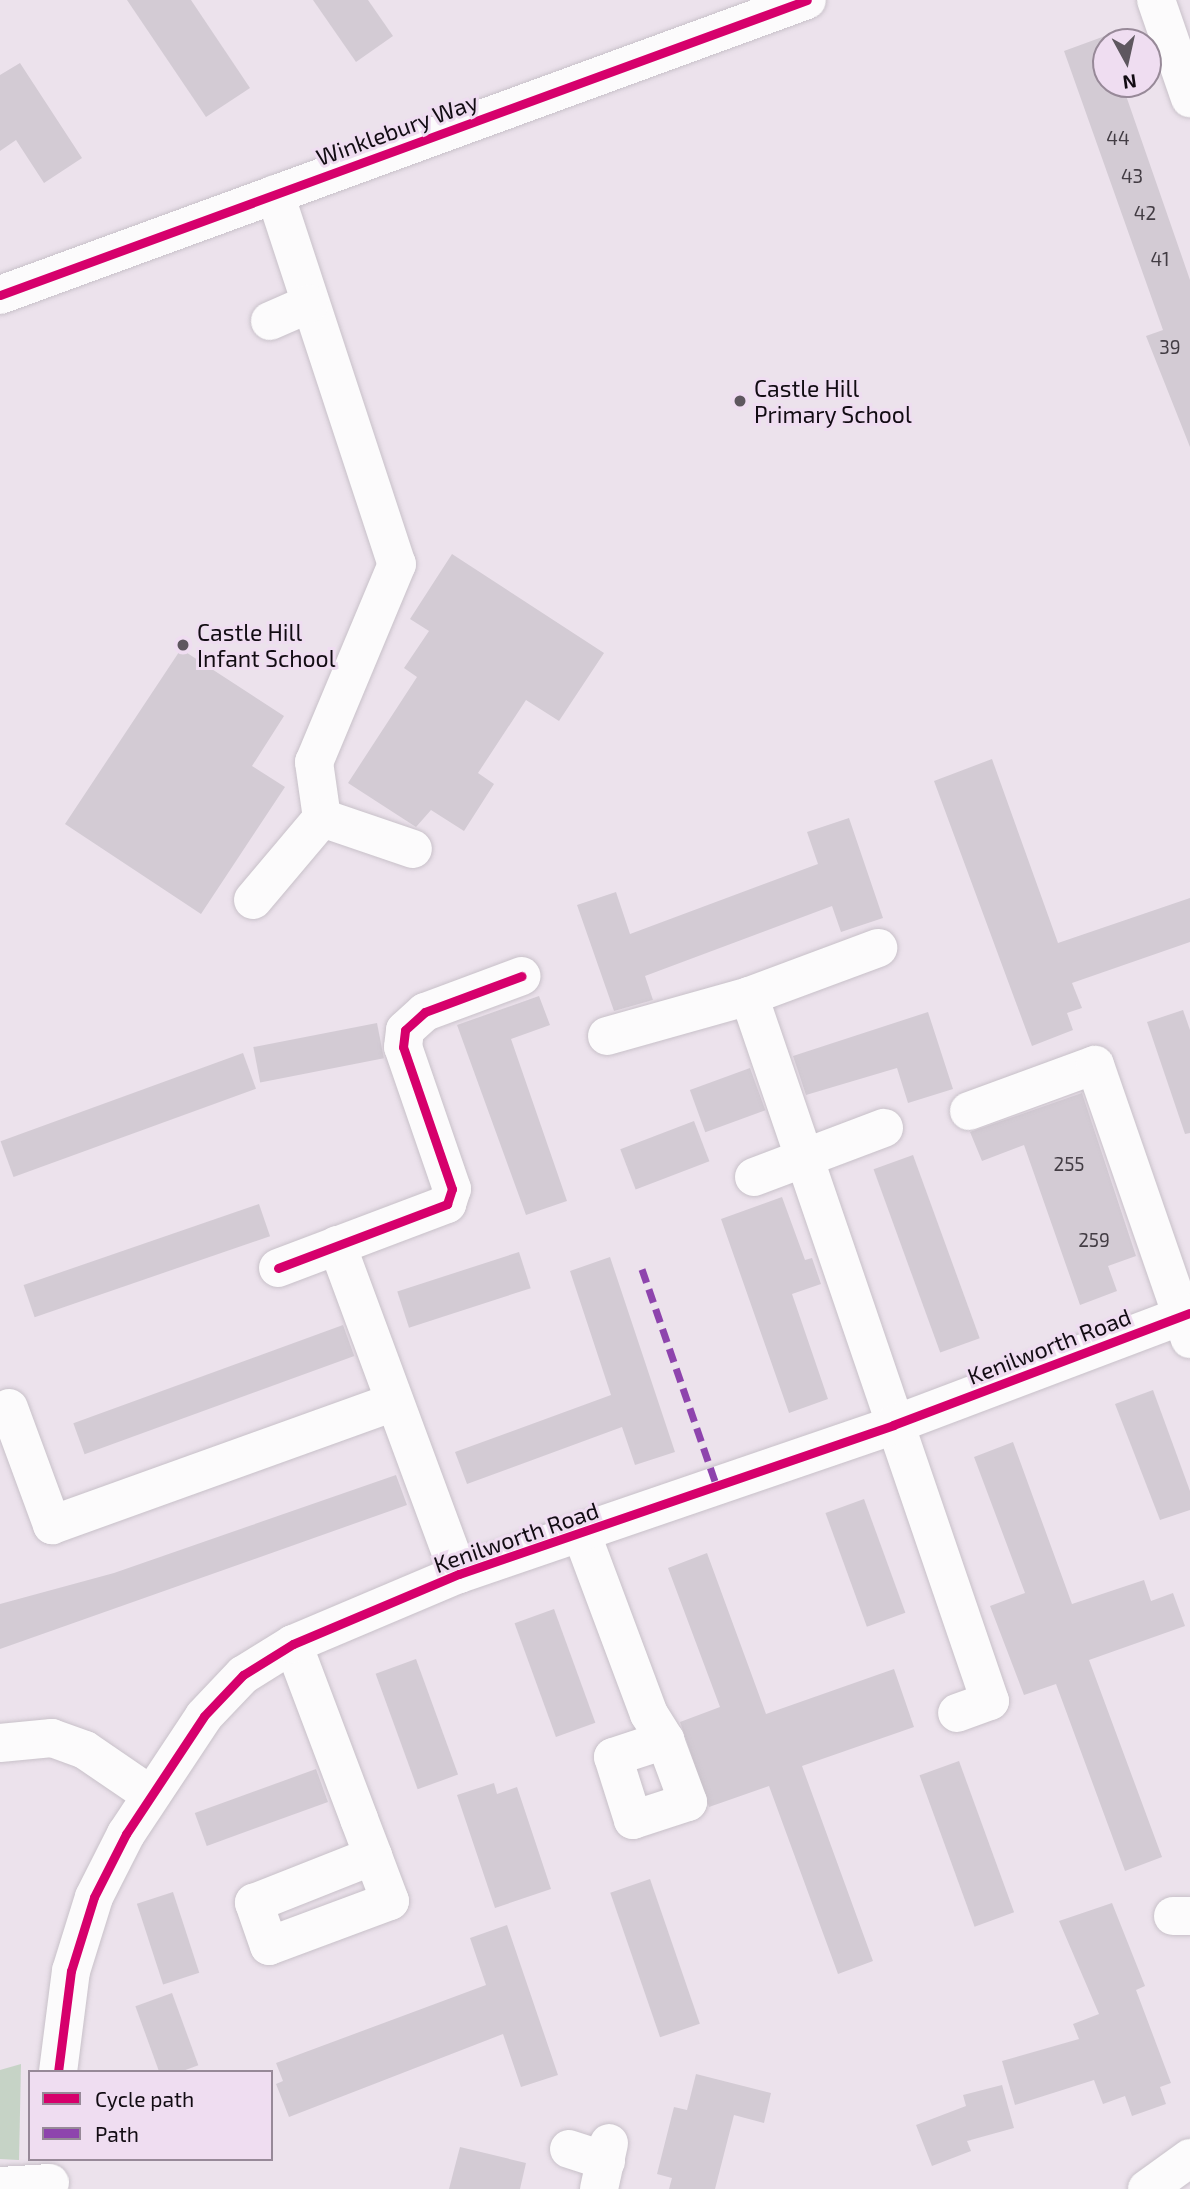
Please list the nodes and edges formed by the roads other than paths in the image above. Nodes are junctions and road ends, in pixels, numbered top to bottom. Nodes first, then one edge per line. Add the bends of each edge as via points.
1 (807, 0) edge
2 (1156, 0) edge
3 (1190, 98) edge
4 (275, 194) junction
5 (0, 295) edge
6 (309, 304) junction
7 (270, 321) dead end
8 (322, 818) junction
9 (413, 849) dead end
10 (253, 900) dead end
11 (878, 947) dead end
12 (522, 976) dead end
13 (749, 996) junction
14 (607, 1036) dead end
15 (969, 1111) dead end
16 (884, 1128) dead end
17 (801, 1161) junction
18 (754, 1177) dead end
19 (337, 1245) junction
20 (278, 1268) dead end
21 (1187, 1323) edge
22 (394, 1402) junction
23 (894, 1425) junction
24 (9, 1428) edge
25 (582, 1535) junction
26 (459, 1574) junction
27 (293, 1644) junction
28 (957, 1713) dead end
29 (657, 1727) dead end
30 (0, 1743) edge
31 (151, 1795) junction
32 (373, 1856) dead end
33 (58, 2070) edge
34 (569, 2149) dead end
35 (1190, 2158) edge
36 (605, 2164) edge
37 (51, 2177) edge
38 (0, 2186) edge
39 (1147, 2189) edge

1 - 4 street, Winklebury Way
2 - 3 street
4 - 5 street, Winklebury Way
4 - 6 street
6 - 7 street
6 - 8 street via 397,564 314,762
8 - 9 street
8 - 10 street
11 - 13 street
12 - 19 street via 425,1012 405,1030 403,1047 452,1189 447,1203
13 - 14 street
13 - 17 street
15 - 21 street, Kenilworth Road via 1096,1065
16 - 17 street
17 - 18 street
17 - 23 street
19 - 20 street
19 - 22 street, Kenilworth Road
21 - 23 street, Kenilworth Road
22 - 24 street via 52,1525
22 - 26 street, Kenilworth Road
23 - 25 street, Kenilworth Road
23 - 28 street via 990,1701
25 - 26 street, Kenilworth Road
25 - 29 street, Kenilworth Road
26 - 27 street, Kenilworth Road
27 - 31 street, Kenilworth Road via 243,1675 204,1716
27 - 32 street
30 - 31 street via 52,1738 85,1750
31 - 33 street, Kenilworth Road via 94,1897 71,1971
34 - 36 street
35 - 39 street
37 - 38 street

